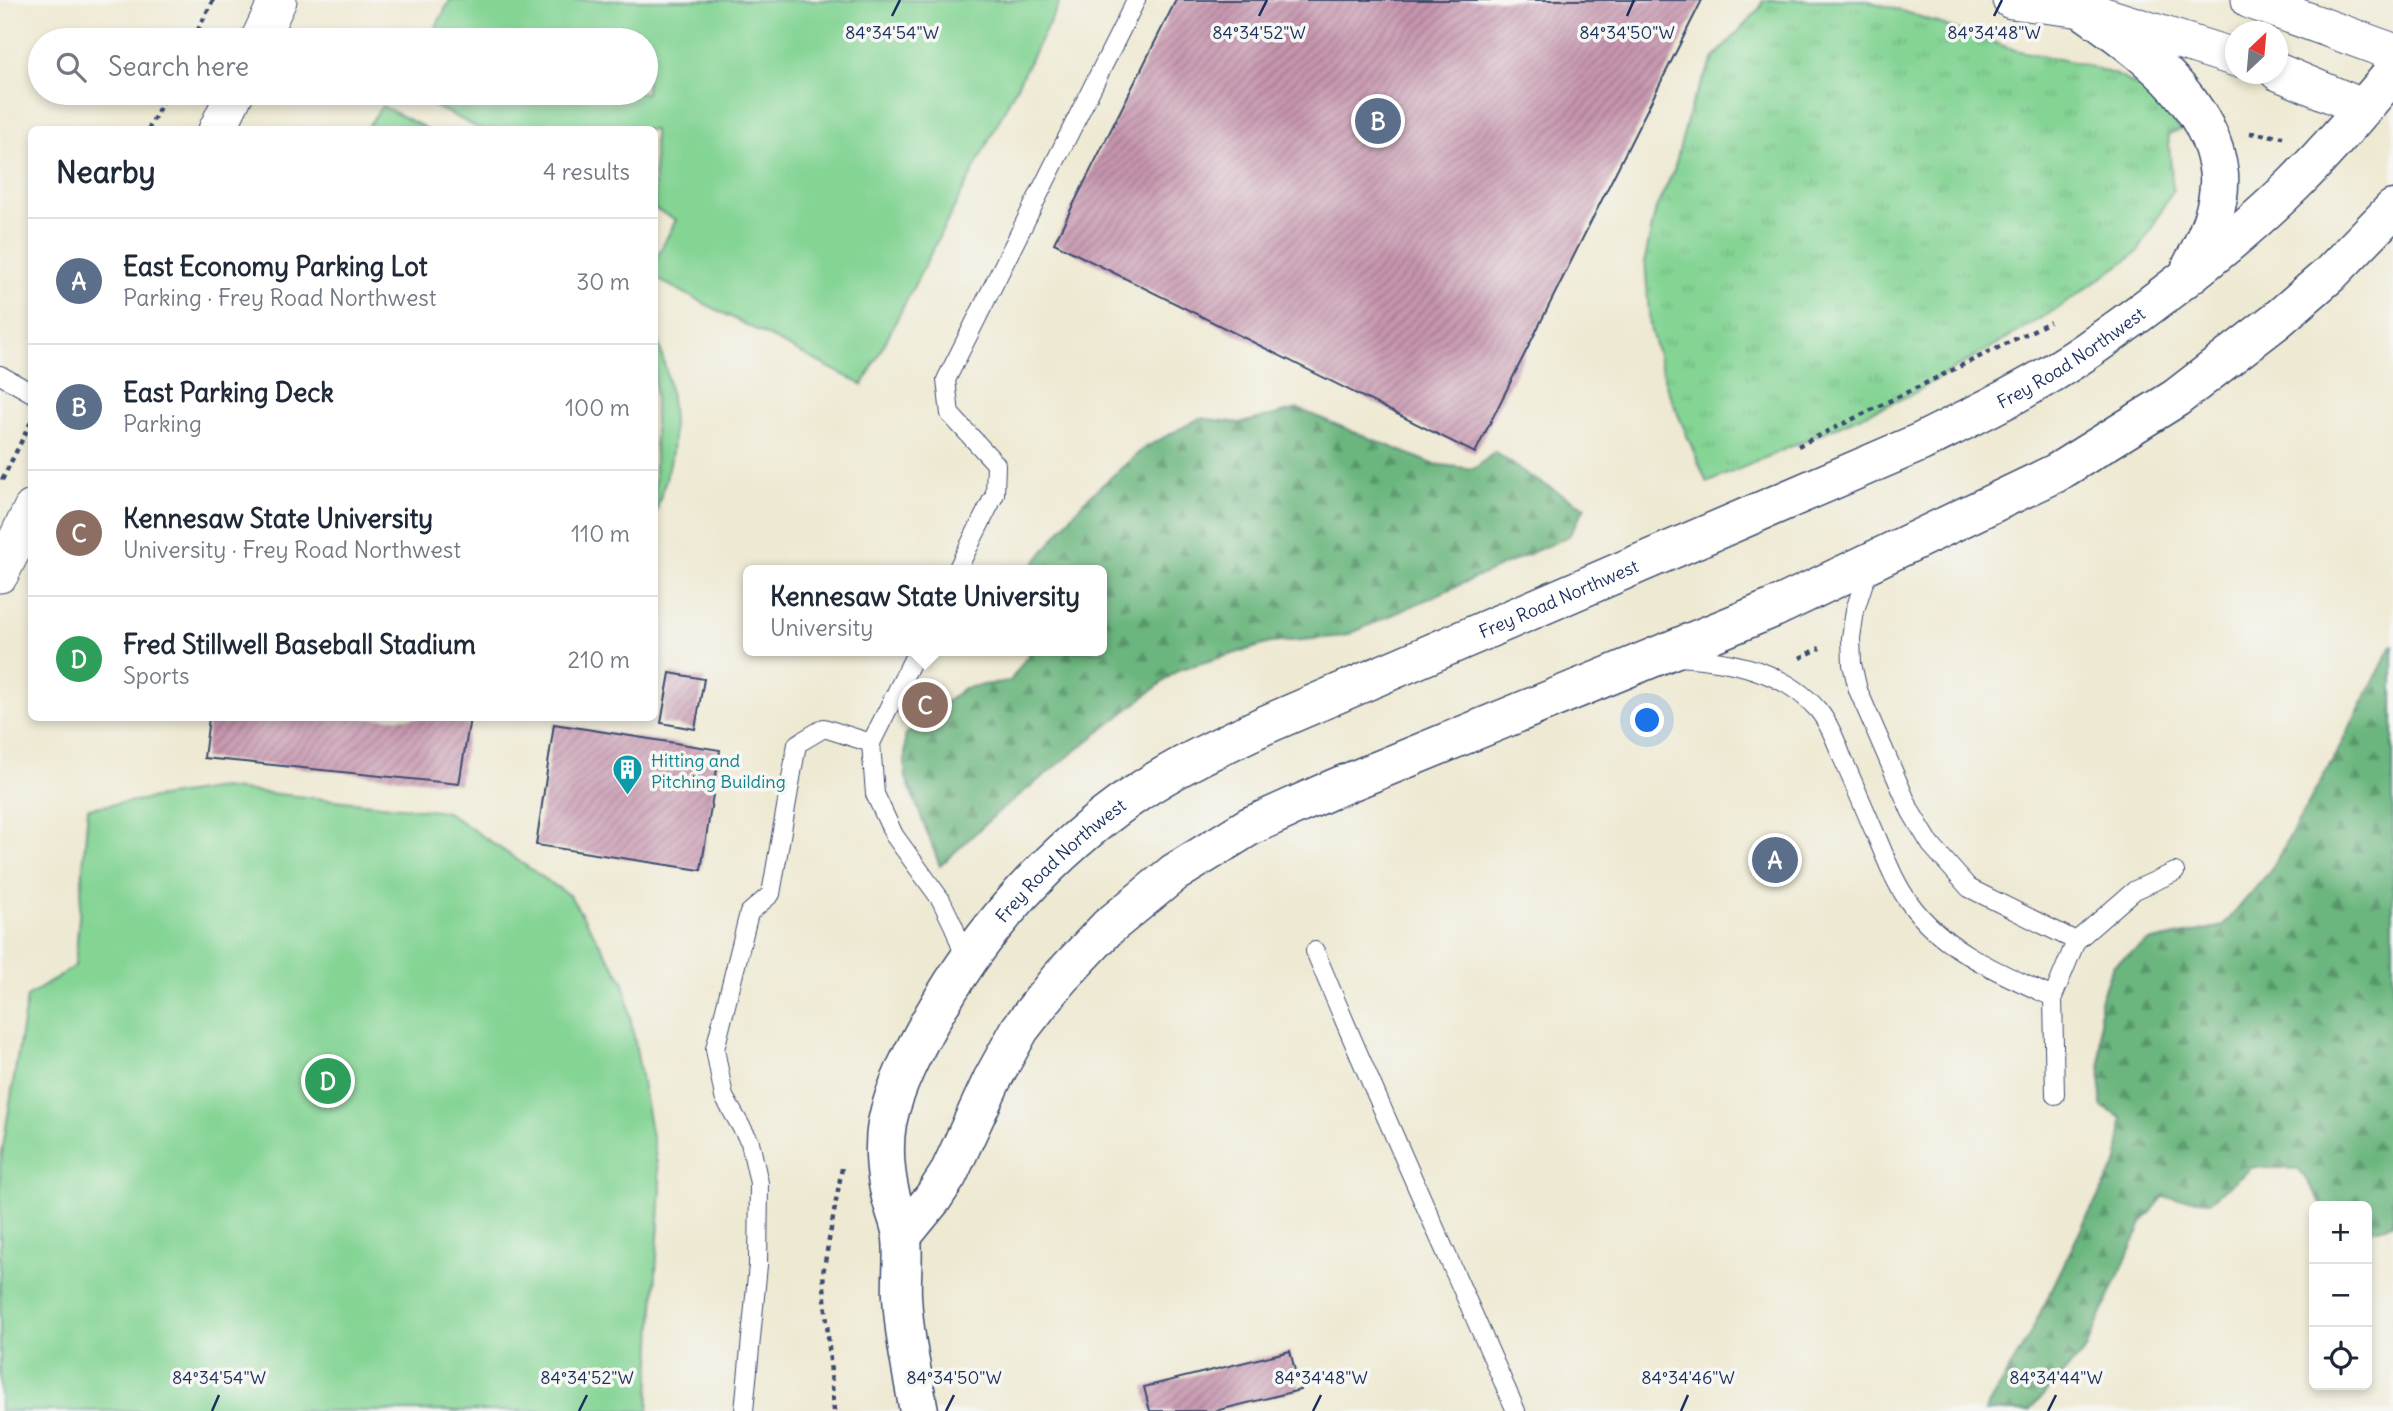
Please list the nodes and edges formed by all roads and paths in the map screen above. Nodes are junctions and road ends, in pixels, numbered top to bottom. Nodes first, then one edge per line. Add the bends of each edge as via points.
1 (213, 0) edge
2 (278, 0) edge
3 (1136, 0) edge
4 (2011, 0) edge
5 (2250, 0) edge
6 (2082, 9) junction
7 (199, 28) edge
8 (265, 28) edge
9 (2393, 52) edge
10 (2225, 55) edge
11 (2393, 74) edge
12 (2288, 77) edge
13 (161, 105) edge
14 (229, 105) edge
15 (2379, 114) edge
16 (151, 126) edge
17 (219, 126) edge
18 (2238, 131) dead end
19 (2284, 137) dead end
20 (2393, 209) edge
21 (2185, 278) junction
22 (0, 375) edge
23 (28, 391) edge
24 (28, 430) edge
25 (0, 484) edge
26 (28, 515) edge
27 (5, 550) edge
28 (1880, 558) junction
29 (960, 565) edge
30 (1822, 647) dead end
31 (914, 656) edge
32 (1661, 656) junction
33 (1790, 662) dead end
34 (871, 743) junction
35 (2175, 872) dead end
36 (2076, 941) junction
37 (1315, 951) dead end
38 (966, 961) junction
39 (2053, 997) junction
40 (2055, 1095) dead end
41 (902, 1236) junction
42 (744, 1411) edge
43 (919, 1411) edge
44 (1516, 1411) edge

1 - 7 path
2 - 8 street
3 - 29 lane via 946,380 950,414 996,464 995,494
4 - 6 street
5 - 9 street
6 - 10 street
6 - 21 main road via 2169,77 2210,139 2219,175 2215,212
11 - 15 main road, Frey Road Northwest
12 - 15 street
13 - 16 path
14 - 17 street
15 - 21 main road, Frey Road Northwest
18 - 19 path
20 - 28 main road via 2329,275 2176,398 2056,473
21 - 38 main road, Frey Road Northwest via 2087,351 1921,442 1265,725 1169,773 1070,845 1016,899
22 - 23 lane
24 - 25 path
26 - 27 street
28 - 32 main road
28 - 36 lane via 1864,582 1855,610 1852,664 1858,690 1911,812 1931,845 1969,888
30 - 33 path
31 - 34 lane
32 - 39 lane via 1714,659 1751,668 1804,696 1820,711 1833,734 1908,901 1951,944 1993,970
32 - 41 main road via 1335,788 1250,826 1174,873 1108,927 1020,1029 948,1175
34 - 38 lane via 875,793 894,835 941,900
34 - 42 lane via 824,728 797,744 771,894 749,913 715,1049 724,1097 750,1142 759,1183 758,1265
35 - 36 lane via 2136,890
36 - 39 lane
37 - 44 lane via 1374,1095
38 - 41 main road, Frey Road Northwest via 911,1059 887,1124 885,1157
39 - 40 lane
41 - 43 main road, Frey Road Northwest via 902,1297

